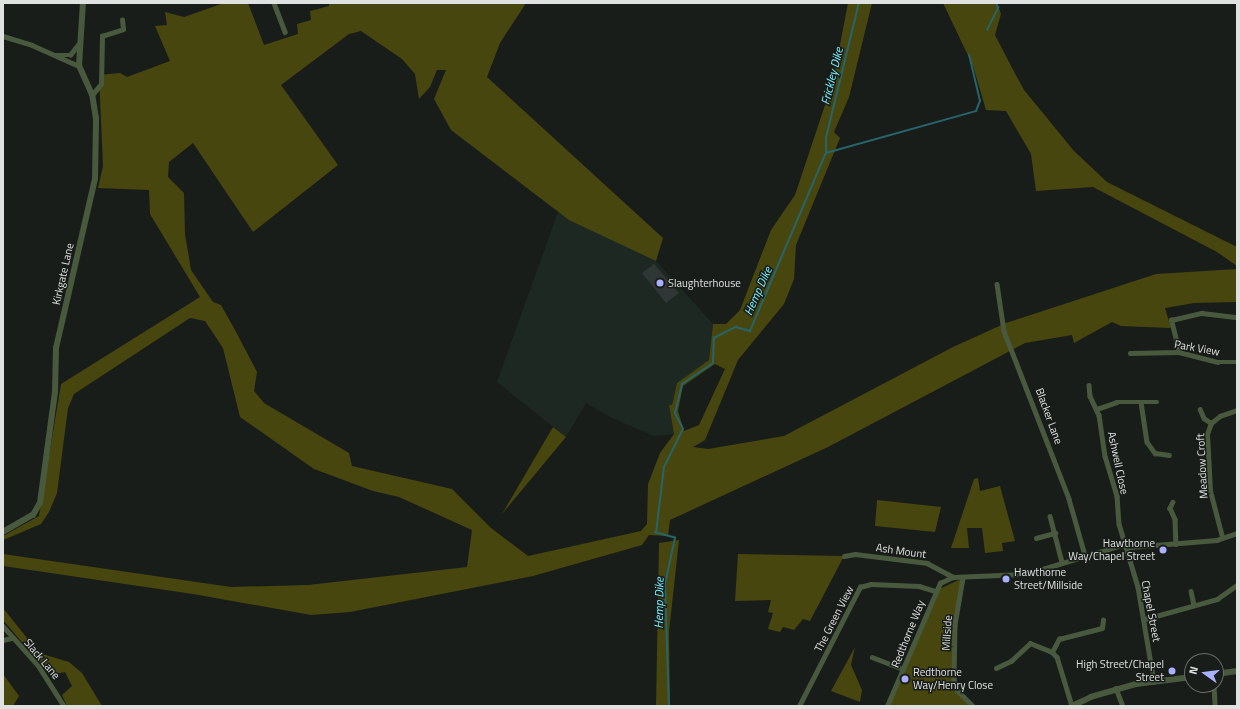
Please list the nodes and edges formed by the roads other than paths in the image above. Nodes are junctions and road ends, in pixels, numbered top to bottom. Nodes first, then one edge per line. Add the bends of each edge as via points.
1 (83, 3) edge
2 (274, 3) edge
3 (122, 20) dead end
4 (285, 32) dead end
5 (3, 36) edge
6 (80, 42) junction
7 (52, 54) junction
8 (79, 66) junction
9 (92, 95) junction
10 (998, 284) dead end
11 (1237, 317) edge
12 (1179, 352) junction
13 (1130, 353) dead end
14 (1237, 362) edge
15 (1089, 385) dead end
16 (1141, 402) junction
17 (1158, 402) dead end
18 (1097, 409) junction
19 (1200, 409) dead end
20 (1237, 410) edge
21 (1211, 423) junction
22 (1169, 455) dead end
23 (1174, 502) dead end
24 (1050, 516) dead end
25 (3, 532) edge
26 (1055, 533) junction
27 (1237, 533) edge
28 (1036, 538) dead end
29 (1222, 538) junction
30 (1176, 544) junction
31 (1126, 546) junction
32 (1085, 555) junction
33 (844, 556) dead end
34 (1062, 562) junction
35 (953, 577) junction
36 (963, 578) junction
37 (1237, 585) edge
38 (935, 591) junction
39 (1190, 591) dead end
40 (1194, 605) junction
41 (1145, 619) junction
42 (1103, 620) dead end
43 (3, 626) edge
44 (12, 638) junction
45 (3, 640) edge
46 (1052, 652) junction
47 (872, 657) dead end
48 (996, 668) dead end
49 (903, 669) junction
50 (1237, 671) edge
51 (1224, 673) edge
52 (1184, 678) edge
53 (1154, 682) junction
54 (1116, 688) junction
55 (1214, 693) edge
56 (64, 706) edge
57 (799, 706) edge
58 (887, 706) edge
59 (973, 706) edge
60 (1072, 706) edge
61 (1123, 706) edge
62 (1215, 706) edge

1 - 6 street, Kirkgate Lane
2 - 4 street
3 - 9 street via 123,29 102,36 101,84
5 - 7 street
6 - 7 street via 70,55
6 - 8 street, Kirkgate Lane
7 - 8 street
8 - 9 street, Kirkgate Lane
9 - 25 street, Kirkgate Lane via 98,129 95,179 56,348 55,392 40,503 33,515
10 - 32 street, Blacker Lane via 1007,338 1069,499
11 - 12 street via 1202,313 1171,320
12 - 13 street, Park View
12 - 14 street, Park View via 1218,362
15 - 18 street, Ashwell Close via 1090,396
16 - 17 street
16 - 18 street via 1117,402
16 - 22 street via 1147,442 1155,453
18 - 31 street, Ashwell Close
19 - 21 street via 1204,418
20 - 21 street, Meadow Croft via 1220,416
21 - 29 street, Meadow Croft via 1207,434 1210,491
23 - 30 street via 1170,508 1175,519
24 - 26 street
26 - 28 street
26 - 34 street
27 - 29 street
29 - 30 street
30 - 31 street
31 - 32 street
31 - 41 street, Chapel Street
32 - 34 street
33 - 35 street, Ash Mount via 855,554 927,563
34 - 36 street via 1026,574
35 - 36 street
35 - 38 street, Redthorne Way via 940,583
36 - 59 street, Millside via 955,625 954,679 957,690
37 - 40 street via 1217,599
38 - 49 street, Redthorne Way
38 - 57 street, The Green View via 919,586 871,584 860,587
39 - 40 street
40 - 41 street
41 - 53 street, Chapel Street
42 - 46 street via 1102,628 1059,639
43 - 44 street, Slack Lane
44 - 45 street
44 - 56 street, Slack Lane via 38,665
46 - 48 street via 1030,643 1011,660
46 - 60 street via 1057,657
47 - 49 street
49 - 58 street, Redthorne Way
50 - 51 street
52 - 53 street
53 - 54 street
54 - 60 street
54 - 61 street
55 - 62 street

